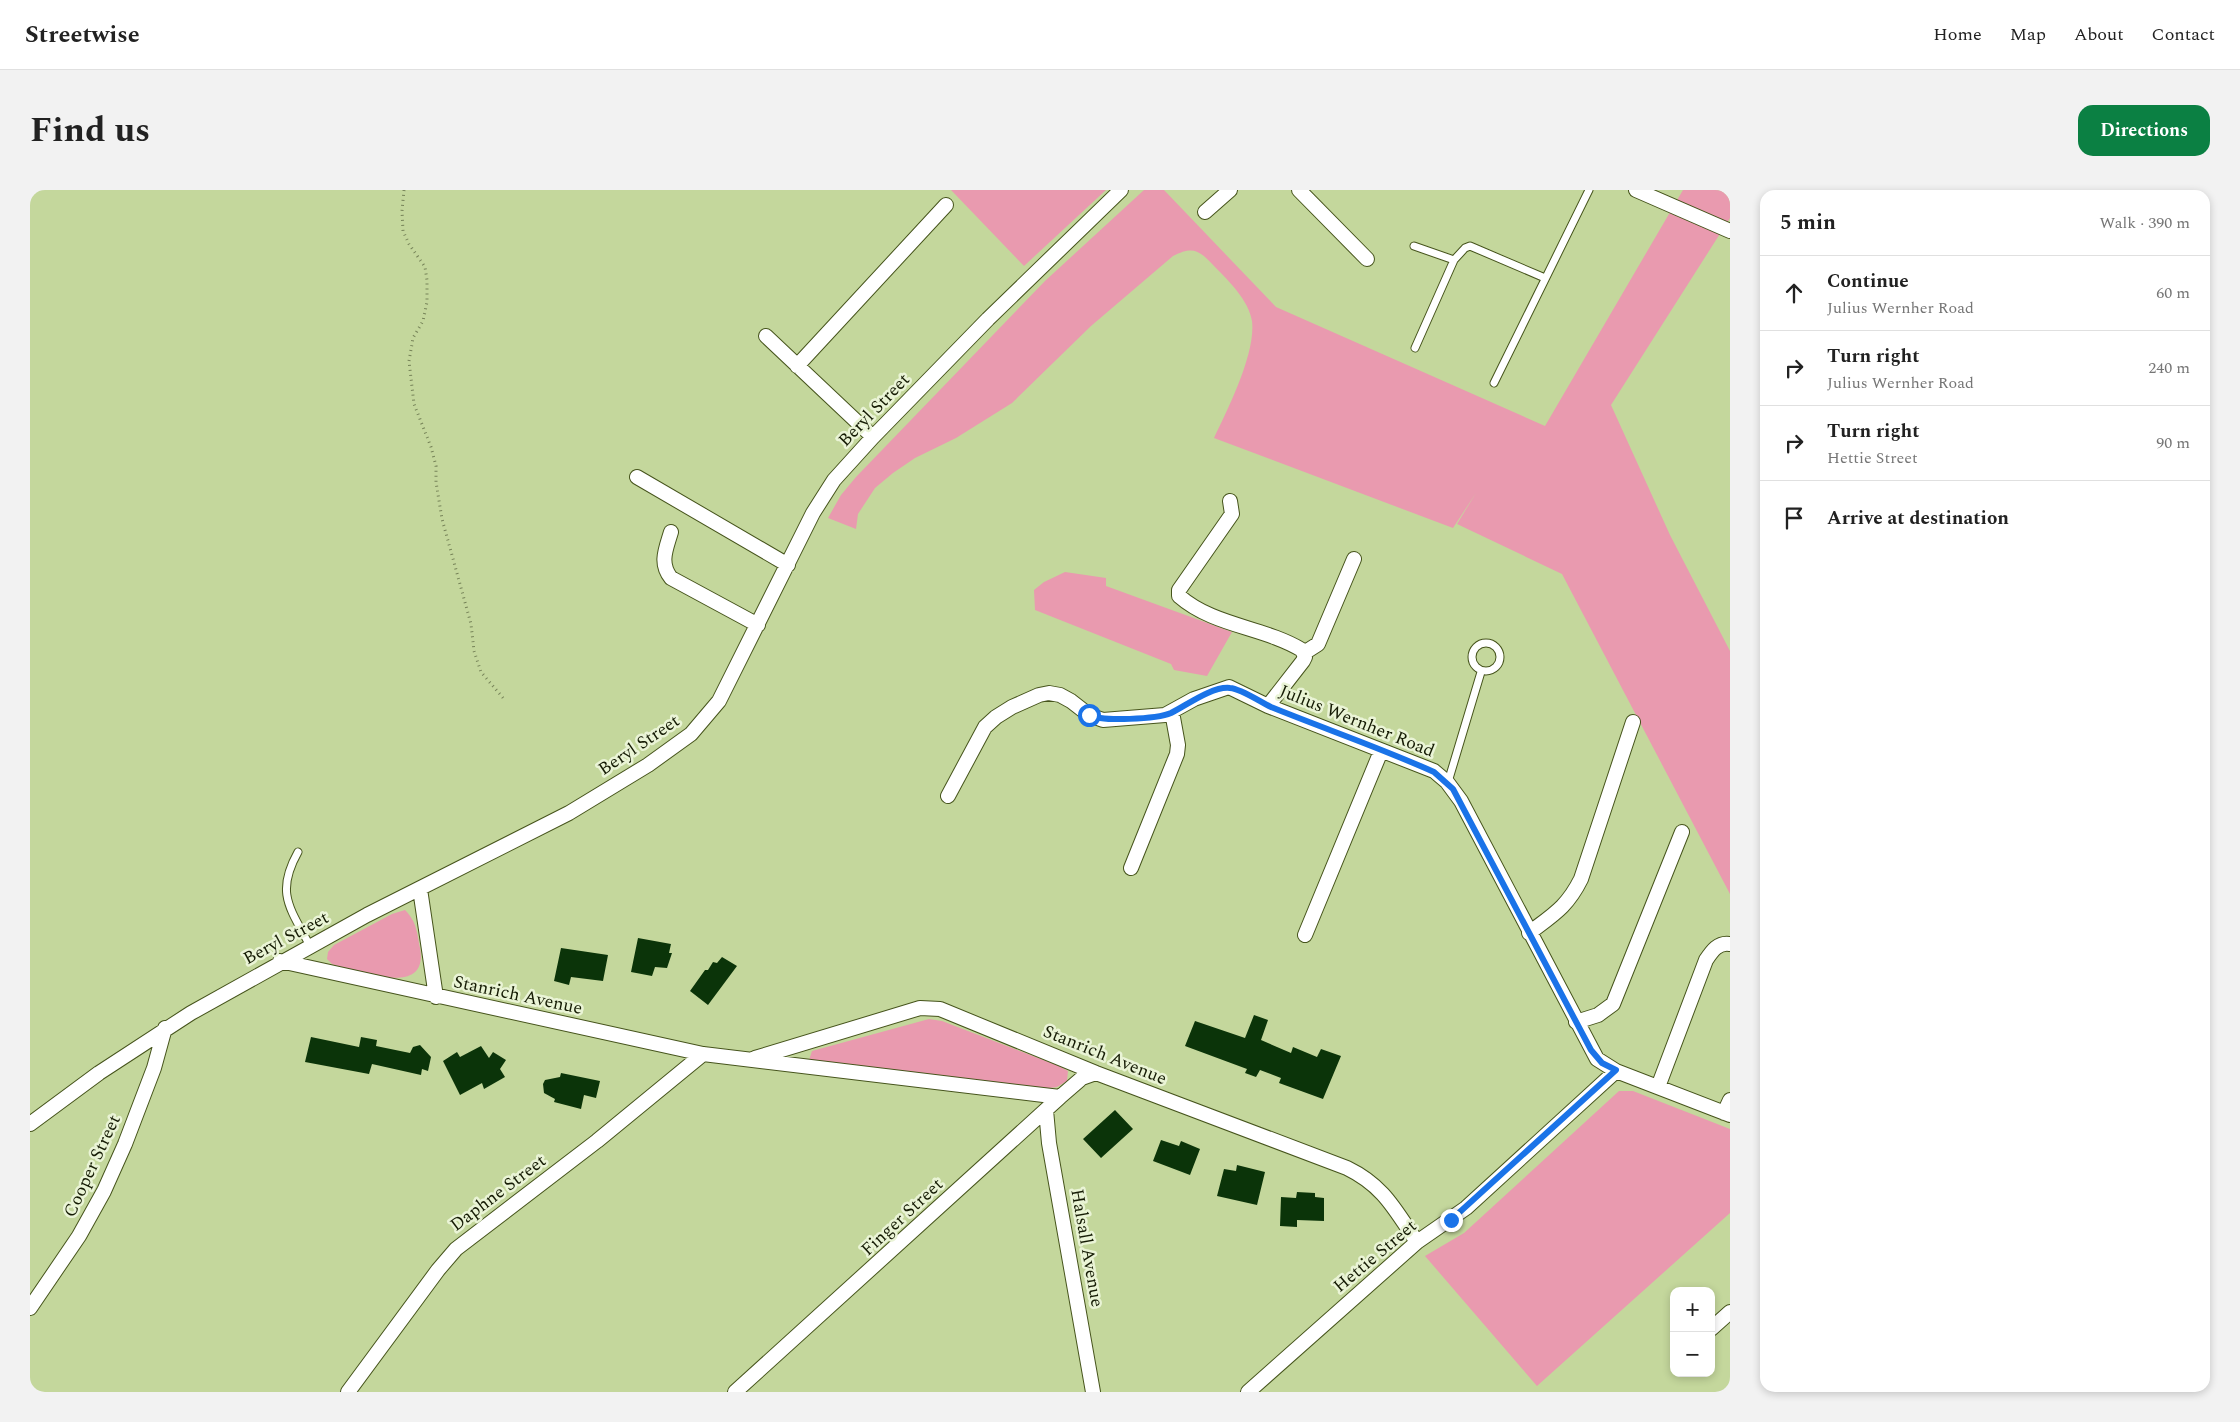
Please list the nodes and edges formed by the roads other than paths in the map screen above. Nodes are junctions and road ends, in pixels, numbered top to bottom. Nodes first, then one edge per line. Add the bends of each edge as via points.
1 (1121, 190) edge
2 (1230, 190) edge
3 (1299, 190) edge
4 (1589, 190) edge
5 (1636, 190) edge
6 (946, 205) dead end
7 (1205, 212) dead end
8 (1730, 231) edge
9 (1414, 246) dead end
10 (1367, 259) dead end
11 (1454, 260) junction
12 (1545, 278) junction
13 (766, 336) dead end
14 (1415, 348) dead end
15 (797, 366) junction
16 (1494, 383) dead end
17 (873, 437) junction
18 (637, 477) dead end
19 (1230, 501) dead end
20 (671, 532) dead end
21 (1354, 559) dead end
22 (788, 564) junction
23 (758, 625) junction
24 (1304, 654) junction
25 (1482, 672) junction
26 (1268, 706) junction
27 (1172, 712) junction
28 (1634, 722) dead end
29 (1381, 750) junction
30 (1447, 782) junction
31 (948, 796) dead end
32 (1682, 832) dead end
33 (298, 852) dead end
34 (1131, 868) dead end
35 (420, 889) junction
36 (1529, 933) junction
37 (1305, 935) dead end
38 (1730, 944) edge
39 (310, 946) junction
40 (280, 961) junction
41 (436, 997) junction
42 (1576, 1022) junction
43 (165, 1028) junction
44 (703, 1054) junction
45 (749, 1060) junction
46 (1616, 1070) junction
47 (1096, 1073) junction
48 (1658, 1087) junction
49 (1060, 1097) junction
50 (1730, 1100) edge
51 (1046, 1110) junction
52 (1727, 1114) edge
53 (30, 1124) edge
54 (1417, 1242) junction
55 (30, 1308) edge
56 (1730, 1312) edge
57 (1715, 1325) edge
58 (348, 1392) edge
59 (736, 1392) edge
60 (1093, 1392) edge
61 (1248, 1392) edge

1 - 17 street, Beryl Street via 1040,267
2 - 7 street
3 - 10 street
4 - 12 lane
5 - 8 street
6 - 15 street
9 - 11 lane
11 - 12 lane via 1470,246
11 - 14 lane
12 - 16 lane
13 - 15 street
15 - 17 street
17 - 22 street, Beryl Street via 825,492
18 - 22 street
19 - 24 street via 1232,514 1179,590 1180,596 1203,611 1298,648
20 - 23 street via 664,563 671,578
21 - 24 street via 1318,644
22 - 23 street, Beryl Street
23 - 35 street, Beryl Street via 719,701 691,734 569,813
24 - 26 street via 1304,661
25 - 25 lane via 1473,664 1472,653 1479,645 1490,644 1500,654 1500,662 1489,672
25 - 30 lane
26 - 27 street, Julius Wernher Road via 1229,688 1194,699
26 - 29 street, Julius Wernher Road
27 - 31 street, Julius Wernher Road via 1161,716 1103,720 1089,715 1060,695 1049,692 1039,695 1012,707 985,727
27 - 34 street via 1177,754
28 - 36 street via 1581,879 1572,897 1559,911
29 - 30 street, Julius Wernher Road via 1434,772
29 - 37 street
30 - 36 street, Julius Wernher Road via 1461,801
32 - 42 street via 1613,1004 1598,1015
33 - 39 lane via 288,869 285,888 290,906
35 - 39 street, Beryl Street
35 - 41 street
36 - 42 street, Julius Wernher Road
38 - 48 street via 1720,944 1706,960
39 - 40 street, Beryl Street
40 - 41 street, Stanrich Avenue
40 - 43 street, Beryl Street
41 - 44 street, Stanrich Avenue
42 - 46 street, Julius Wernher Road via 1597,1059
43 - 53 street, Beryl Street
43 - 55 street, Cooper Street via 154,1068 104,1191 79,1236
44 - 45 street, Stanrich Avenue
44 - 58 street, Daphne Street via 597,1141 456,1249
45 - 47 street, Stanrich Avenue via 928,1007 940,1009
45 - 49 street, Stanrich Avenue
46 - 48 street, Julius Wernher Road
46 - 54 street, Hettie Street via 1466,1208
47 - 49 street, Finger Street via 1082,1078
47 - 54 street, Stanrich Avenue via 1356,1172 1370,1180 1386,1197
48 - 52 street, Julius Wernher Road
49 - 51 street, Finger Street
50 - 52 street
51 - 59 street, Finger Street
51 - 60 street, Halsall Avenue
54 - 61 street, Hettie Street
56 - 57 street

